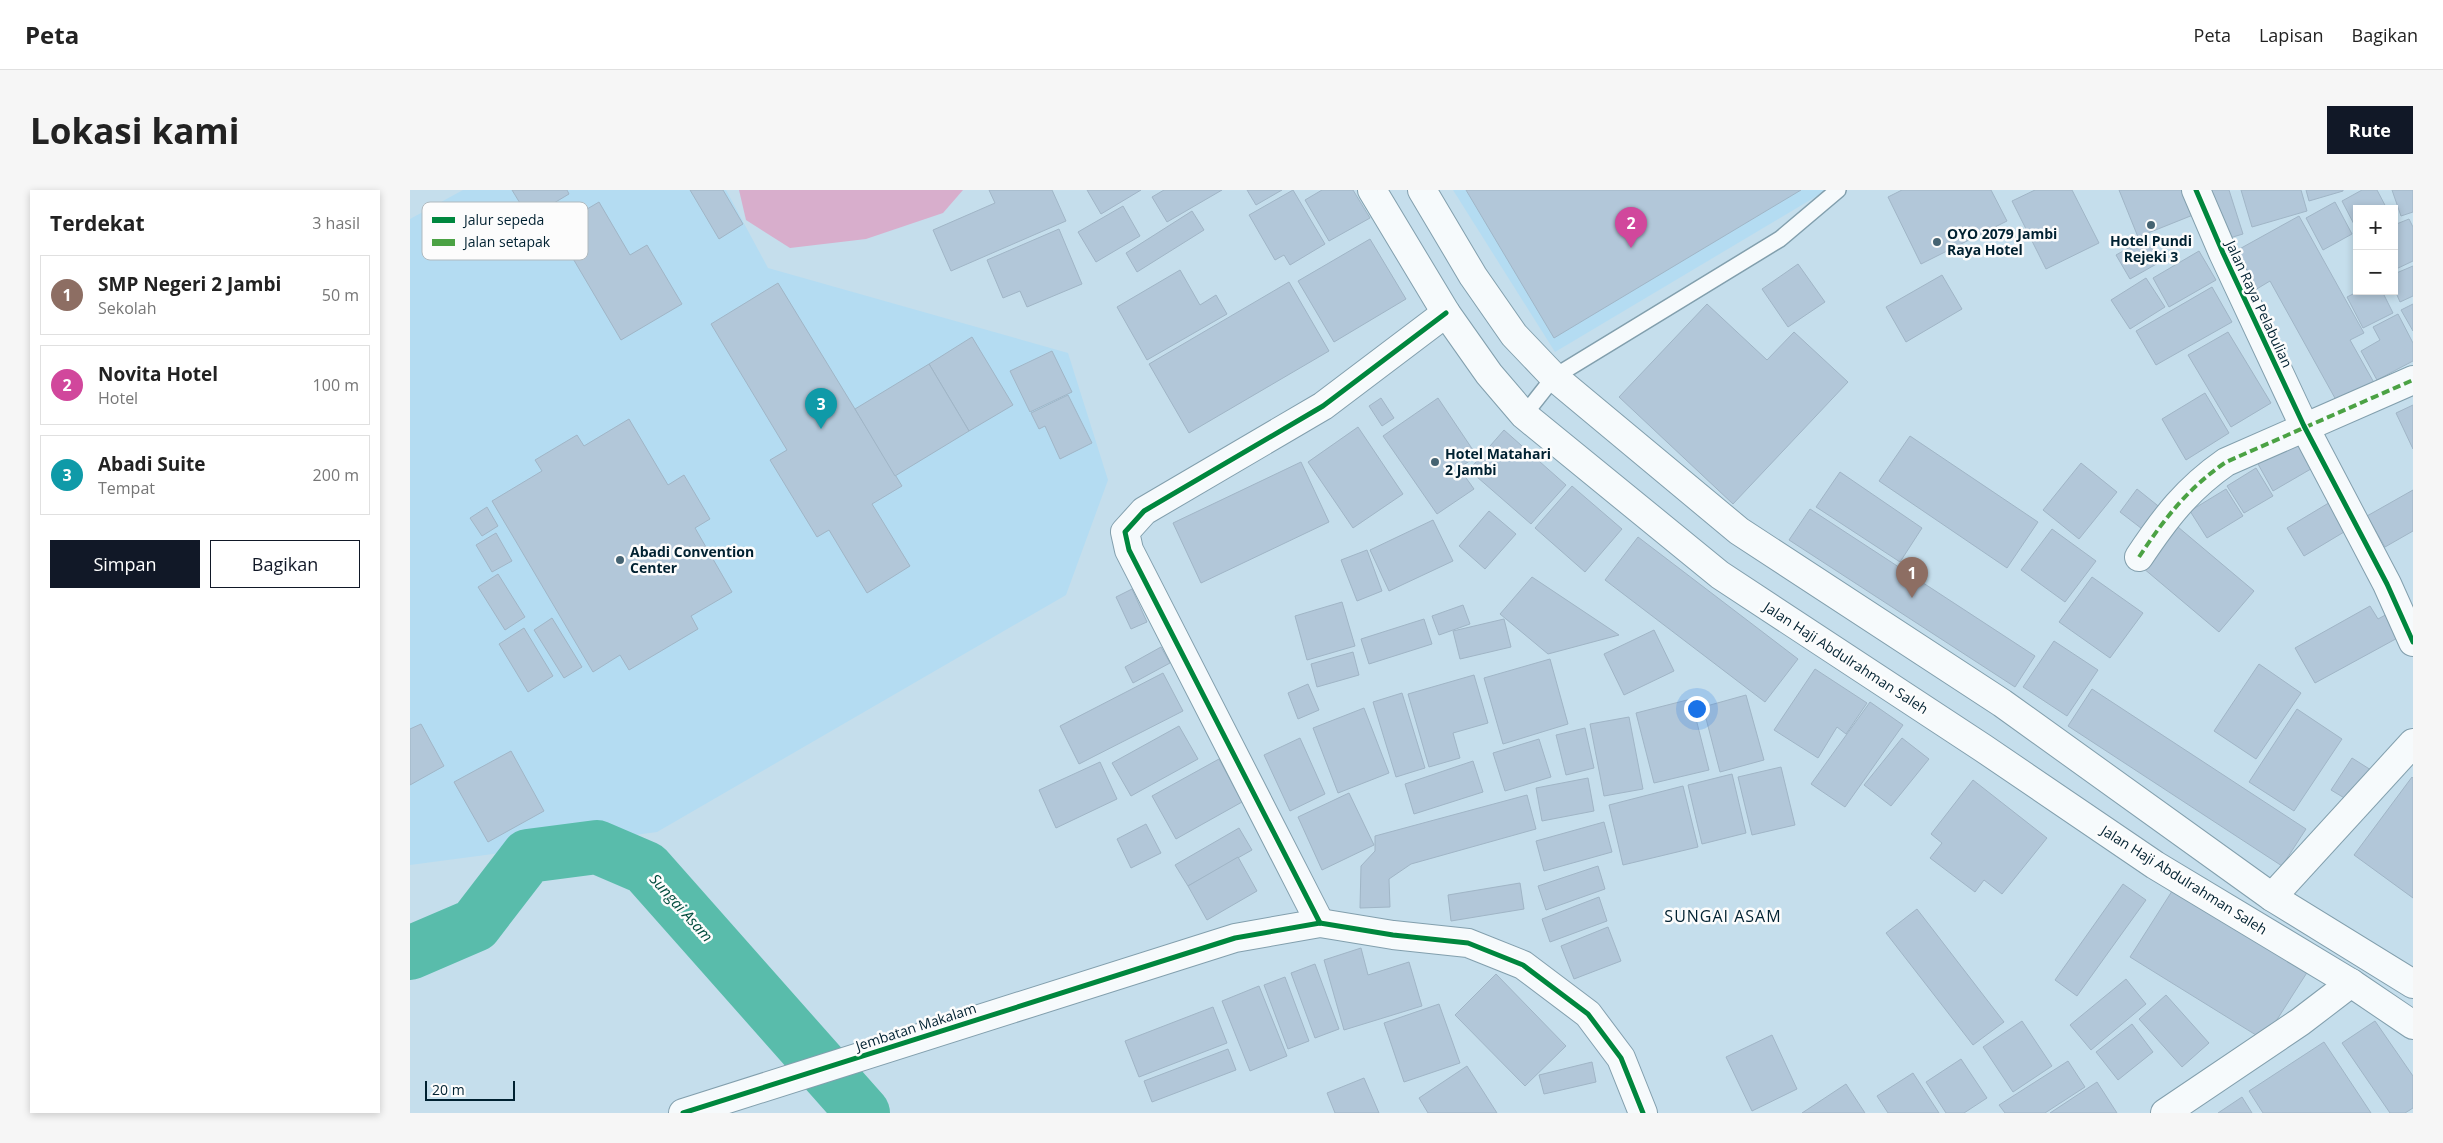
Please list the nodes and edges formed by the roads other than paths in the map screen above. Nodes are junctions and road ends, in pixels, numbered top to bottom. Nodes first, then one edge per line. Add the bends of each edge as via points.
1 (1372, 190) edge
2 (1422, 190) edge
3 (1838, 190) edge
4 (2196, 190) edge
5 (1446, 312) junction
6 (1554, 377) junction
7 (2413, 380) edge
8 (1524, 416) junction
9 (2304, 426) junction
10 (2139, 557) dead end
11 (2411, 634) edge
12 (2413, 744) edge
13 (2272, 897) junction
14 (1320, 923) junction
15 (2351, 983) junction
16 (2413, 984) edge
17 (2413, 1025) edge
18 (683, 1113) edge
19 (1643, 1113) edge
20 (2165, 1113) edge

1 - 5 main road, Jalan Haji Abdulrahman Saleh
2 - 6 main road via 1472,276 1514,334
3 - 6 lane via 1780,239
4 - 9 main road, Jalan Raya Pelabulian via 2222,253
5 - 8 main road, Jalan Haji Abdulrahman Saleh via 1489,374
5 - 14 main road via 1323,406 1144,511 1125,532 1129,550
6 - 8 lane
6 - 13 main road via 1739,531 2002,703
7 - 9 main road
8 - 15 main road, Jalan Haji Abdulrahman Saleh via 1720,576 2155,865
9 - 10 main road via 2226,462 2200,480
9 - 11 main road, Jalan Raya Pelabulian
12 - 13 main road
13 - 16 main road
14 - 18 main road, Jembatan Makalam via 1235,938
14 - 19 main road, Jembatan Makalam via 1468,943 1523,965 1588,1014 1621,1058
15 - 17 main road, Jalan Haji Abdulrahman Saleh
15 - 20 main road via 2300,1022

